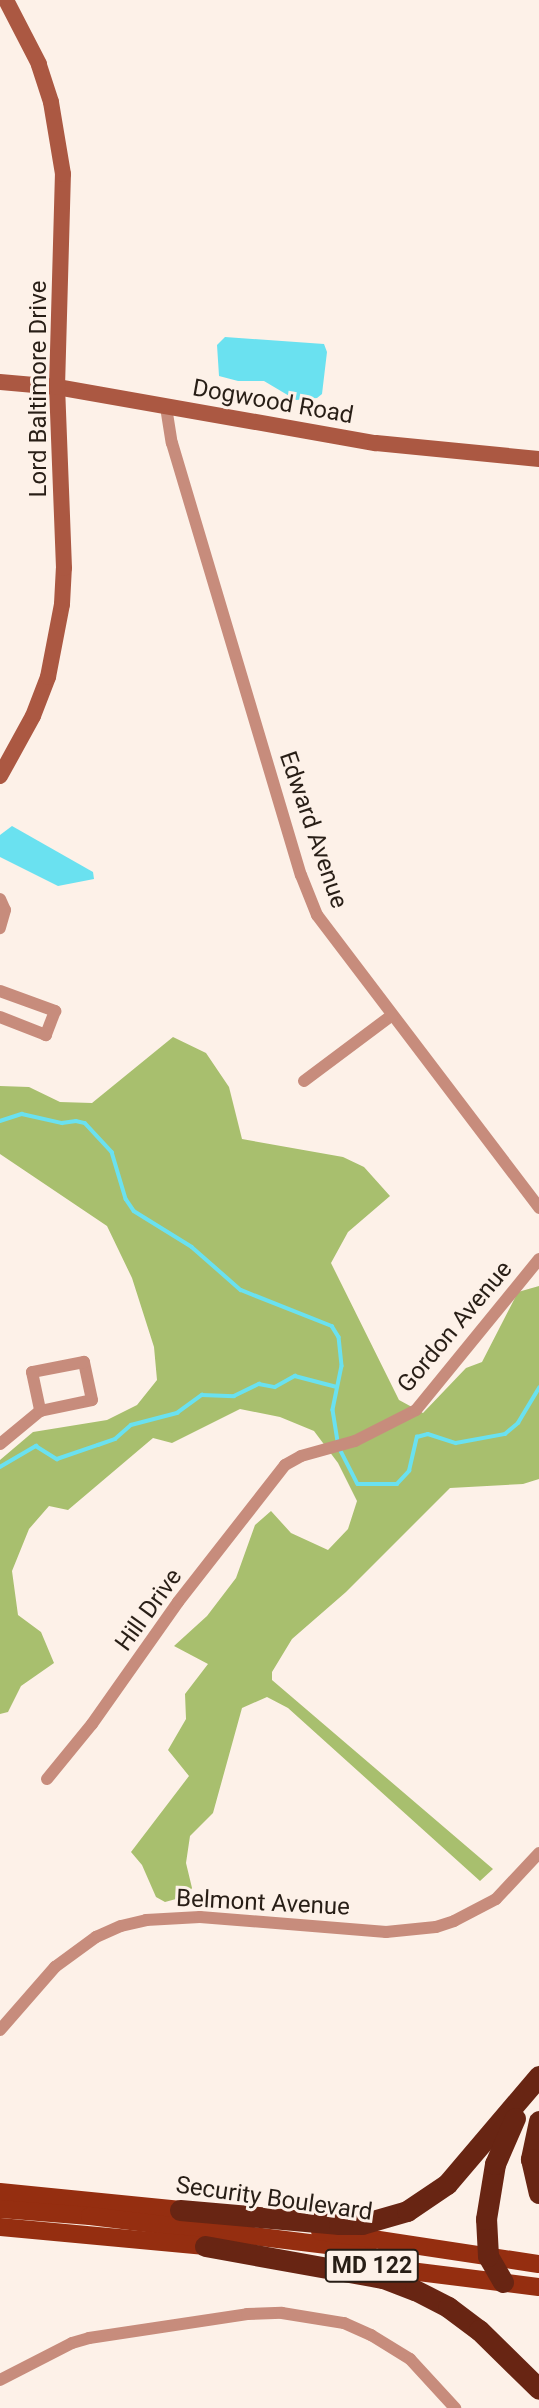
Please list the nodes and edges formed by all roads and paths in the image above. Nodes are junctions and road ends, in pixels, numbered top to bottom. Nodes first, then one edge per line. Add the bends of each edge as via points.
1 (6, 0) edge
2 (0, 382) edge
3 (57, 387) junction
4 (166, 407) junction
5 (539, 459) edge
6 (0, 776) edge
7 (0, 899) edge
8 (0, 928) edge
9 (0, 990) edge
10 (391, 1016) junction
11 (0, 1017) edge
12 (304, 1081) dead end
13 (539, 1208) edge
14 (539, 1259) edge
15 (40, 1411) junction
16 (0, 1444) edge
17 (285, 1465) joint
18 (47, 1779) dead end
19 (539, 1853) edge
20 (0, 2030) edge
21 (536, 2079) edge
22 (539, 2121) edge
23 (0, 2192) edge
24 (539, 2193) edge
25 (0, 2208) edge
26 (180, 2210) junction
27 (0, 2227) edge
28 (21, 2228) junction
29 (0, 2238) edge
30 (205, 2246) junction
31 (488, 2256) junction
32 (539, 2264) edge
33 (503, 2282) junction
34 (539, 2287) edge
35 (0, 2380) edge
36 (539, 2389) edge
37 (455, 2408) edge

1 - 3 main road, Lord Baltimore Drive via 39,64 58,135 64,219
2 - 3 main road, Dogwood Road
3 - 4 main road, Dogwood Road
3 - 6 main road, Lord Baltimore Drive via 62,604 48,677 33,716
4 - 5 main road, Dogwood Road via 387,445
4 - 10 street, Edward Avenue via 172,443 308,896 330,936
7 - 8 street via 5,911
9 - 11 street via 55,1011 46,1035
10 - 12 street
10 - 13 street, Edward Avenue
14 - 17 street, Gordon Avenue via 415,1410 379,1431
15 - 15 street via 92,1400 84,1362 32,1372
15 - 16 street
17 - 18 street, Hill Drive
19 - 20 street, Belmont Avenue via 496,1899 436,1927 386,1932 200,1917 121,1926 96,1937 55,1967
21 - 26 highway via 447,2184 407,2211 362,2224 339,2224
21 - 31 highway via 495,2164 486,2219
22 - 24 highway via 531,2159
23 - 26 main road, Security Boulevard / MD 122
25 - 31 main road via 478,2264
26 - 31 main road, Security Boulevard / MD 122
27 - 28 main road, MD 122
28 - 29 main road
28 - 30 main road, MD 122
30 - 33 main road, MD 122
30 - 36 highway via 383,2278 415,2290 479,2330
31 - 32 main road, Security Boulevard / MD 122
31 - 33 highway
33 - 34 main road, MD 122
35 - 37 street via 89,2338 265,2312 344,2323 371,2335 410,2359

